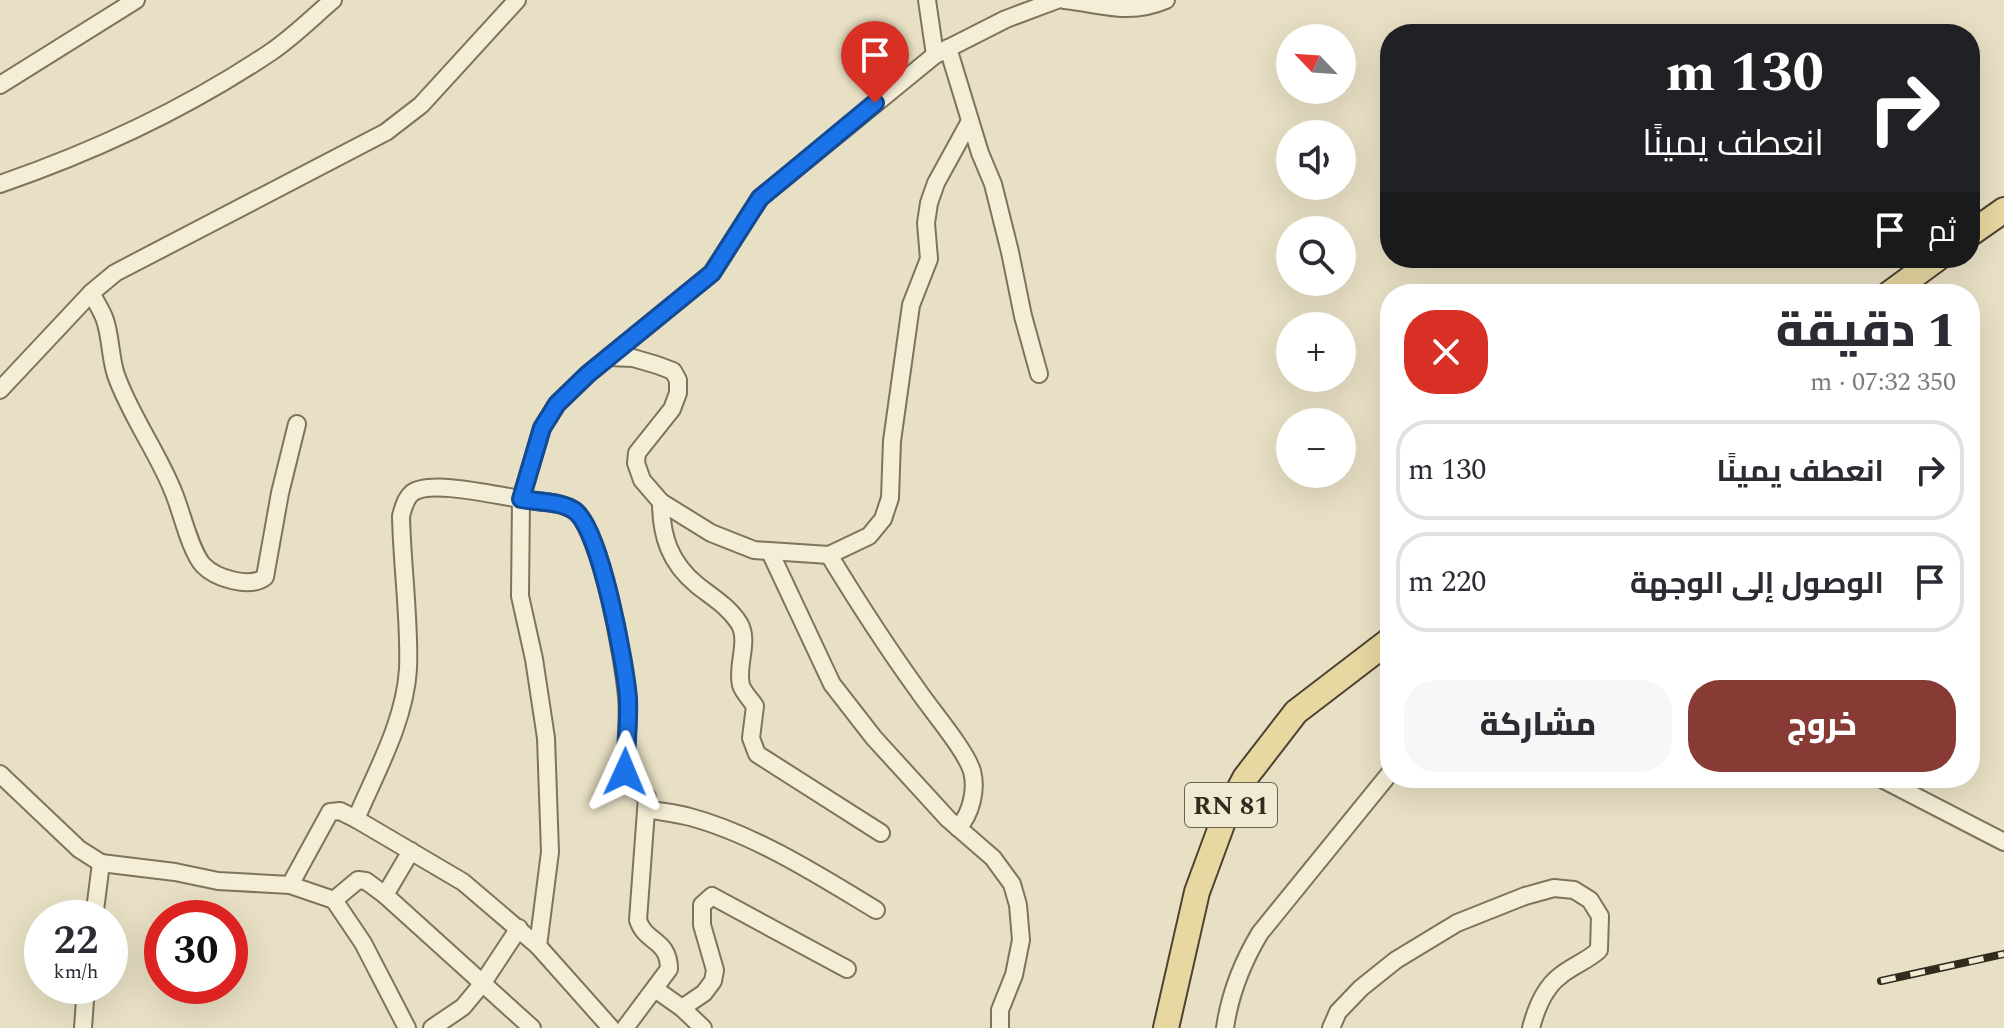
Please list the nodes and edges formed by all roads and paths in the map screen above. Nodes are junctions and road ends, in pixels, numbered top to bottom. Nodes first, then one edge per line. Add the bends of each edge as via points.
1 (136, 0) edge
2 (333, 0) edge
3 (517, 0) edge
4 (927, 0) edge
5 (1057, 0) edge
6 (1064, 0) edge
7 (1166, 0) edge
8 (941, 51) junction
9 (0, 85) edge
10 (970, 121) junction
11 (0, 184) edge
12 (2004, 210) edge
13 (1980, 227) edge
14 (1924, 268) edge
15 (1903, 284) edge
16 (91, 293) junction
17 (609, 357) junction
18 (1039, 374) dead end
19 (0, 390) edge
20 (297, 424) dead end
21 (521, 499) junction
22 (661, 502) junction
23 (770, 552) junction
24 (829, 555) junction
25 (1380, 648) edge
26 (0, 774) edge
27 (1380, 785) edge
28 (1903, 788) edge
29 (647, 809) junction
30 (356, 819) junction
31 (958, 828) junction
32 (881, 833) dead end
33 (2004, 842) edge
34 (411, 851) junction
35 (101, 863) junction
36 (290, 885) junction
37 (385, 895) junction
38 (96, 900) edge
39 (334, 900) junction
40 (876, 910) dead end
41 (519, 928) junction
42 (538, 946) junction
43 (847, 969) dead end
44 (482, 984) junction
45 (655, 989) junction
46 (85, 1004) edge
47 (682, 1008) junction
48 (83, 1028) edge
49 (407, 1028) edge
50 (432, 1028) edge
51 (532, 1028) edge
52 (611, 1028) edge
53 (625, 1028) edge
54 (703, 1028) edge
55 (1000, 1028) edge
56 (1166, 1028) edge
57 (1225, 1028) edge
58 (1331, 1028) edge
59 (1531, 1028) edge

1 - 9 street
2 - 11 street via 274,50 164,117
3 - 16 street via 421,105 386,132 115,273
4 - 8 street
5 - 8 street
6 - 7 street via 1124,10
8 - 10 street
8 - 17 street via 760,198 712,273
10 - 18 street via 993,184
10 - 24 street via 929,203 929,259 911,305 892,441 890,498 883,519 869,536
12 - 13 main road
14 - 15 main road
16 - 19 street
16 - 20 street via 105,320 115,372 172,488 197,557 208,570 248,582 265,577
17 - 21 street via 557,404 542,428
17 - 22 street via 657,365 673,371 678,380 672,409 637,453 642,480
21 - 29 street via 567,506 584,520 593,539 628,699 627,783 647,797
21 - 30 street via 436,487 407,499 401,516 408,669 404,695
21 - 42 street via 520,596 546,738 550,852
22 - 23 street via 711,533
22 - 32 street via 666,546 676,564 741,625 741,686 755,706 751,738 757,754
23 - 24 street
23 - 31 street via 832,684
24 - 31 street via 972,771 972,803
25 - 56 main road, RN 81 via 1296,712 1245,778 1197,892
26 - 35 street via 79,849
27 - 57 street via 1260,933 1234,985
28 - 33 street
29 - 40 street via 718,826
29 - 45 street via 638,920 669,957 669,969
30 - 34 street
30 - 36 street via 340,811 327,814
31 - 55 street via 993,858 1012,884 1018,905 1021,940 1000,1010
34 - 37 street
34 - 41 street via 463,882
35 - 36 street via 218,881
35 - 38 street
36 - 39 street
37 - 39 street via 358,880
37 - 44 street
39 - 49 street
41 - 42 street
41 - 44 street
42 - 52 street
43 - 47 street via 712,896 702,905 702,925 715,970 713,981
44 - 50 street via 463,1007
44 - 51 street
45 - 47 street
45 - 53 street
46 - 48 street
47 - 54 street
58 - 59 street via 1361,988 1457,923 1554,888 1574,890 1590,900 1600,916 1599,950 1552,984

